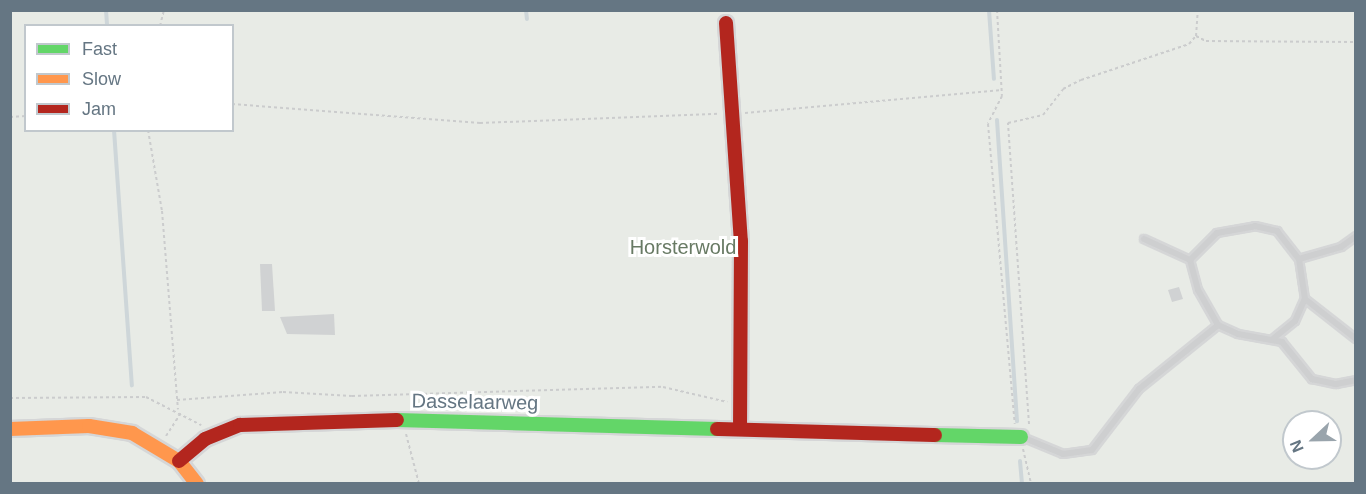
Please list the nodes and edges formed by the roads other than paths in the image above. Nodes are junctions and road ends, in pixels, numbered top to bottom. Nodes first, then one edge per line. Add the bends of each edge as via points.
1 (726, 17) edge
2 (1356, 236) edge
3 (1144, 239) dead end
4 (1299, 259) junction
5 (1190, 260) junction
6 (1305, 299) junction
7 (1218, 325) junction
8 (1274, 338) junction
9 (1356, 339) edge
10 (1356, 380) edge
11 (740, 428) junction
12 (10, 429) edge
13 (1026, 437) joint
14 (179, 461) junction
15 (197, 483) edge

1 - 11 street via 741,241
2 - 4 lane via 1341,247
3 - 5 lane
4 - 5 lane via 1276,231 1255,226 1217,233
4 - 6 lane
5 - 7 lane via 1198,290
6 - 8 lane via 1295,321
6 - 9 lane
7 - 8 lane via 1238,334
7 - 13 lane via 1139,389 1092,450 1063,454
8 - 10 lane via 1312,380 1336,384
11 - 13 street, Dasselaarweg
11 - 14 street, Dasselaarweg via 402,420 240,425 211,436
12 - 14 street via 89,426 132,433 160,446
14 - 15 street

